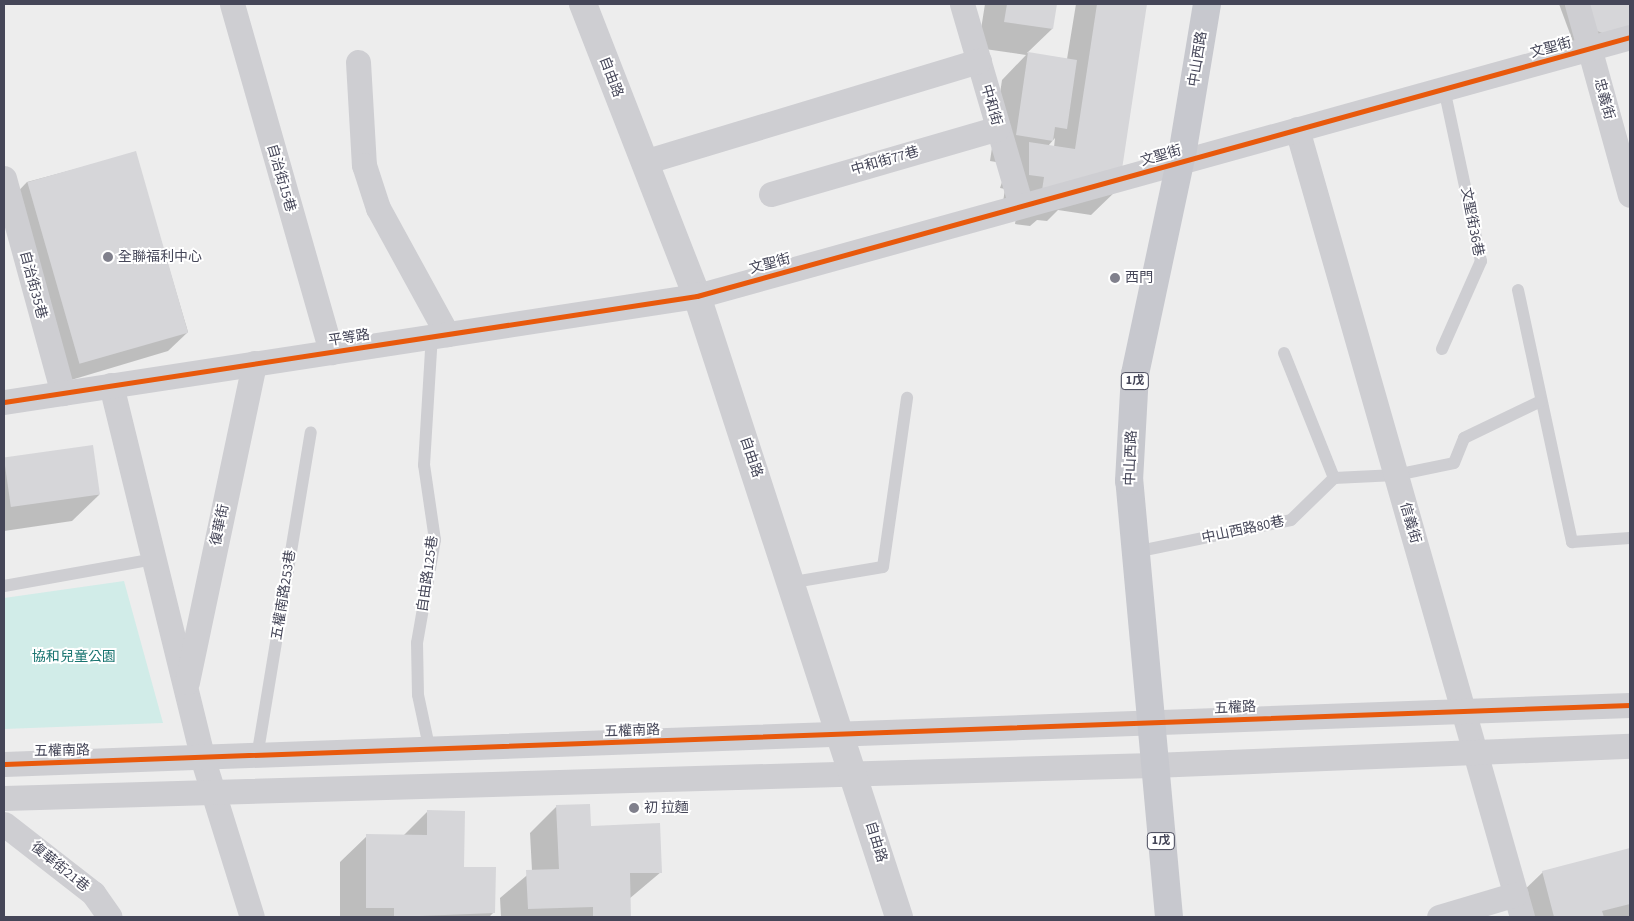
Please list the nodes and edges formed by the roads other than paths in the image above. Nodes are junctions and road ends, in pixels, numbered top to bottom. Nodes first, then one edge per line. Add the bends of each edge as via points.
1 (232, 4) edge
2 (583, 4) edge
3 (962, 4) edge
4 (1206, 4) edge
5 (1577, 4) edge
6 (1630, 37) edge
7 (1590, 48) junction
8 (979, 61) junction
9 (358, 62) dead end
10 (1444, 89) junction
11 (998, 128) junction
12 (1297, 129) junction
13 (644, 162) junction
14 (1177, 163) junction
15 (4, 178) edge
16 (771, 194) dead end
17 (1630, 195) edge
18 (1021, 206) junction
19 (1518, 290) dead end
20 (697, 296) junction
21 (439, 335) junction
22 (1442, 349) dead end
23 (331, 352) junction
24 (1284, 353) dead end
25 (254, 363) junction
26 (111, 385) junction
27 (63, 393) junction
28 (907, 398) dead end
29 (1542, 401) junction
30 (4, 402) edge
31 (311, 432) dead end
32 (1396, 476) junction
33 (1334, 478) junction
34 (1630, 538) edge
35 (1135, 552) junction
36 (154, 559) junction
37 (794, 582) junction
38 (4, 586) edge
39 (186, 687) junction
40 (1630, 704) edge
41 (1463, 710) junction
42 (1150, 723) junction
43 (841, 734) junction
44 (1630, 746) edge
45 (430, 751) junction
46 (1475, 751) junction
47 (257, 758) junction
48 (203, 760) junction
49 (4, 764) edge
50 (1153, 765) junction
51 (855, 774) junction
52 (215, 790) junction
53 (4, 798) edge
54 (4, 824) edge
55 (1519, 906) edge
56 (110, 917) edge
57 (252, 917) edge
58 (899, 917) edge
59 (1169, 917) edge
60 (1439, 917) edge

1 - 23 street, 自治街15巷
2 - 13 street, 自由路
3 - 8 street, 中和街
4 - 14 main road, 中山西路 / 1戊 via 1184,149
5 - 7 street, 忠義街
6 - 7 street, 文聖街
7 - 10 street, 文聖街
7 - 17 street, 忠義街
8 - 11 street, 中和街
8 - 13 street
9 - 21 street via 364,165 378,208
10 - 12 street, 文聖街
10 - 22 lane, 文聖街36巷 via 1481,261
11 - 16 street, 中和街77巷
11 - 18 street, 中和街
12 - 14 street, 文聖街
12 - 32 street, 信義街
13 - 20 street, 自由路
14 - 18 street, 文聖街
14 - 35 main road, 中山西路 / 1戊 via 1136,374 1129,481
15 - 27 street, 自治街35巷
18 - 20 street, 文聖街
19 - 29 lane
20 - 21 street, 平等路
20 - 37 street, 自由路
21 - 23 street, 平等路
21 - 45 lane, 自由路125巷 via 424,465 435,540 417,643 418,695
23 - 25 street, 平等路
24 - 33 lane
25 - 26 street, 平等路
25 - 39 street, 復華街
26 - 27 street, 平等路
26 - 36 street, 復華街
27 - 30 street, 平等路
28 - 37 lane via 883,566
29 - 32 lane via 1464,438 1454,463
29 - 34 lane via 1572,542
31 - 47 lane, 五權南路253巷
32 - 33 lane
32 - 41 street, 信義街
33 - 35 lane, 中山西路80巷 via 1291,520
35 - 42 main road, 中山西路 / 1戊
36 - 38 lane
36 - 39 street, 復華街
37 - 43 street, 自由路
39 - 48 street, 復華街
40 - 41 street, 五權路
41 - 42 street, 五權路
41 - 46 street, 信義街
42 - 43 street, 五權路
42 - 50 main road, 中山西路 / 1戊
43 - 45 street, 五權南路
43 - 51 street, 自由路
44 - 46 street
45 - 47 street, 五權南路
46 - 50 street
46 - 55 street, 信義街
47 - 48 street, 五權南路
48 - 49 street, 五權南路
48 - 52 street, 復華街
50 - 51 street
50 - 59 main road, 中山西路 / 1戊
51 - 52 street
51 - 58 street, 自由路
52 - 53 street
52 - 57 street, 復華街
54 - 56 street, 復華街21巷 via 92,893
55 - 60 street

